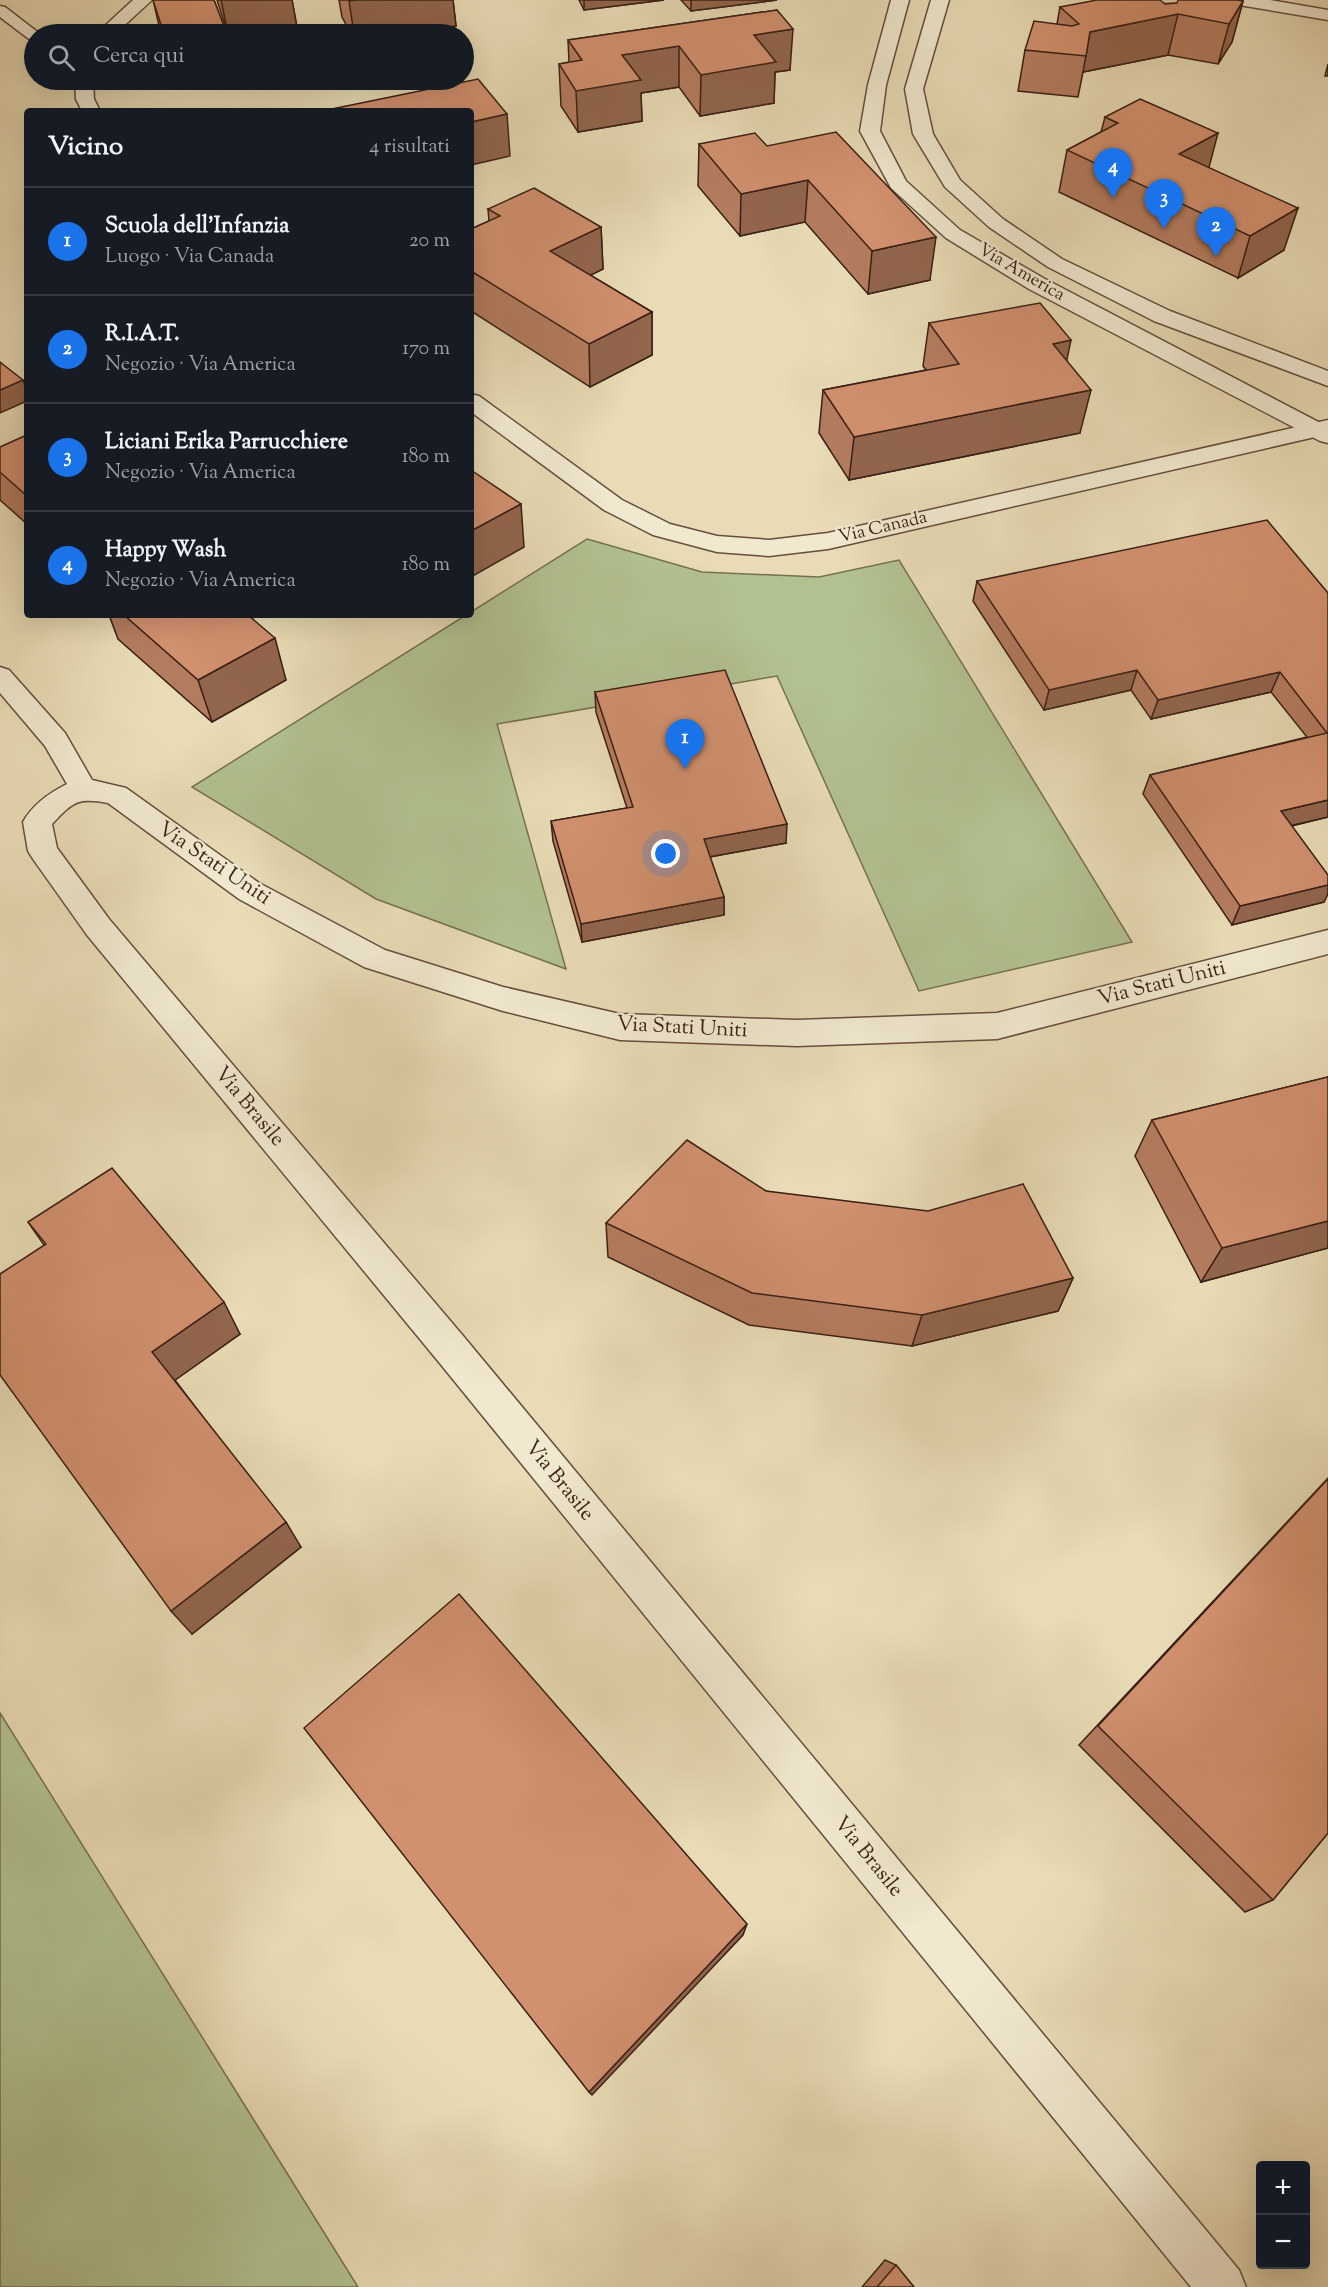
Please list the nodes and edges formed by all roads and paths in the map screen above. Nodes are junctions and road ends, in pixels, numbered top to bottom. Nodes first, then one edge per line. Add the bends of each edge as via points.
1 (143, 0) edge
2 (900, 0) edge
3 (940, 0) edge
4 (1239, 0) edge
5 (0, 10) edge
6 (1328, 15) edge
7 (116, 24) edge
8 (24, 28) edge
9 (85, 90) edge
10 (90, 108) edge
11 (1328, 379) edge
12 (474, 403) edge
13 (1325, 431) edge
14 (0, 676) edge
15 (83, 788) junction
16 (1328, 942) edge
17 (1222, 2287) edge

1 - 7 street
2 - 13 street, Via America via 877,85 870,131 898,184 953,234 1027,278
3 - 11 street, Via America via 914,89 923,134 952,183 996,223 1055,263 1162,316
4 - 6 street
5 - 8 lane
9 - 10 street
12 - 13 street, Via Canada via 613,505 662,530 717,544 769,548 828,541
14 - 15 street via 55,740
15 - 16 street, Via Stati Uniti via 116,795 249,891 375,959 504,999 620,1028 797,1033 997,1026
15 - 17 street, Via Brasile via 56,802 37,822 43,851 98,927 451,1349

